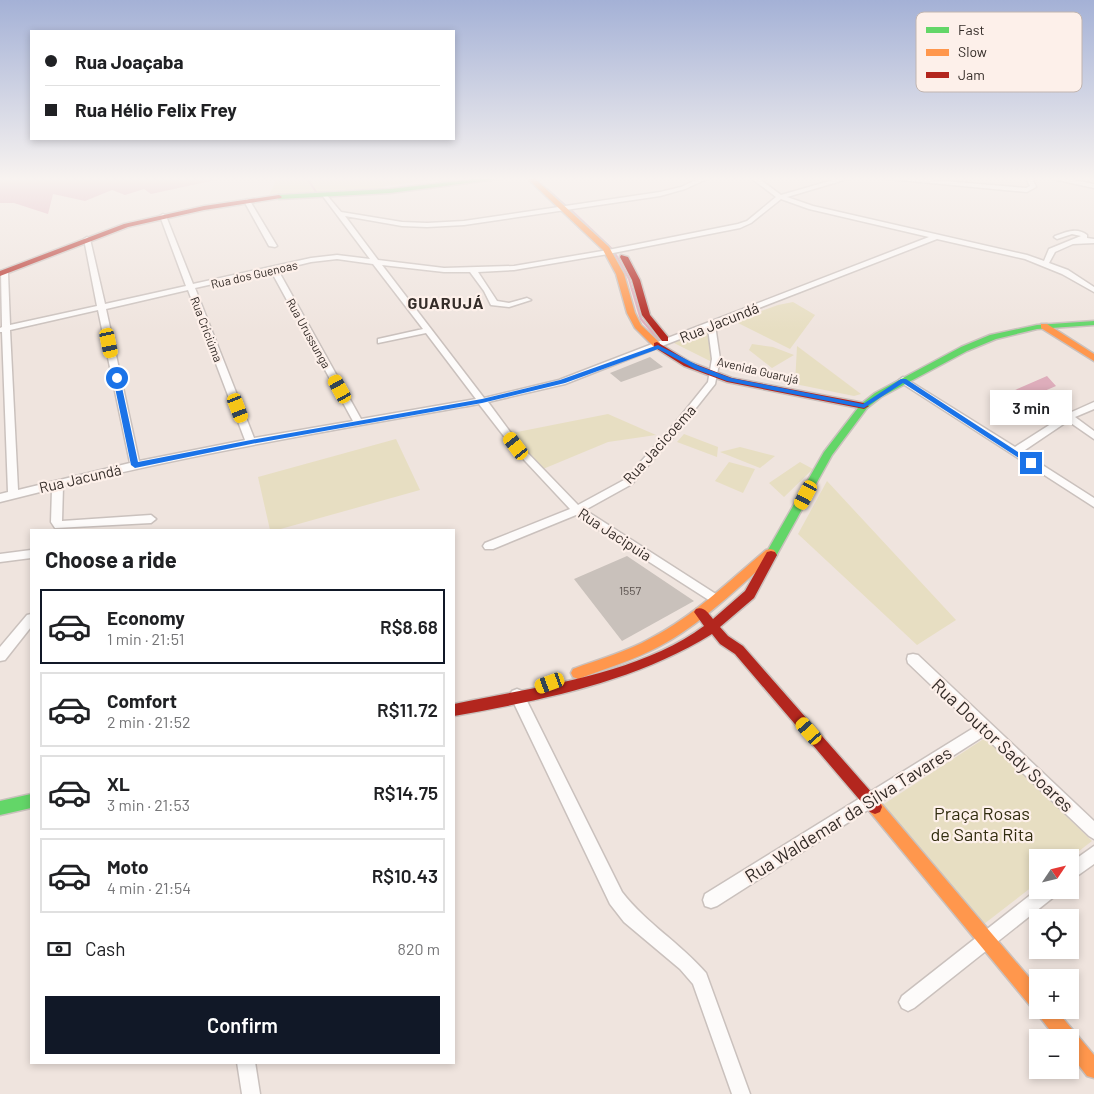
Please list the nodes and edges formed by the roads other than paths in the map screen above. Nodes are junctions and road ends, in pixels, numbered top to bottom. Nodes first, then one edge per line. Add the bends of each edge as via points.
1 (115, 229) edge
2 (168, 229) edge
3 (263, 229) edge
4 (351, 229) edge
5 (590, 229) edge
6 (725, 229) edge
7 (901, 229) edge
8 (935, 237) junction
9 (1057, 237) dead end
10 (87, 239) junction
11 (1083, 240) junction
12 (1094, 241) edge
13 (273, 246) dead end
14 (614, 251) junction
15 (375, 260) junction
16 (1046, 264) junction
17 (274, 269) junction
18 (472, 270) junction
19 (2, 273) edge
20 (191, 288) junction
21 (1094, 290) edge
22 (527, 300) dead end
23 (102, 308) junction
24 (1094, 323) edge
25 (711, 324) junction
26 (1063, 324) junction
27 (1044, 326) junction
28 (3, 330) edge
29 (428, 330) junction
30 (381, 341) dead end
31 (663, 345) junction
32 (1094, 352) edge
33 (1094, 358) edge
34 (714, 372) junction
35 (903, 380) junction
36 (10, 390) junction
37 (0, 393) edge
38 (482, 401) junction
39 (868, 403) junction
40 (1094, 405) edge
41 (1068, 417) junction
42 (358, 424) junction
43 (11, 430) junction
44 (0, 434) edge
45 (1094, 436) edge
46 (251, 442) junction
47 (1015, 452) junction
48 (135, 465) junction
49 (58, 484) junction
50 (0, 490) edge
51 (13, 494) junction
52 (0, 500) edge
53 (1094, 504) edge
54 (577, 510) junction
55 (151, 519) dead end
56 (489, 546) dead end
57 (775, 549) junction
58 (30, 554) edge
59 (0, 558) edge
60 (733, 582) junction
61 (751, 592) junction
62 (715, 599) junction
63 (700, 612) junction
64 (30, 620) edge
65 (717, 625) junction
66 (0, 656) edge
67 (913, 659) dead end
68 (517, 695) junction
69 (455, 710) edge
70 (985, 728) junction
71 (869, 800) junction
72 (30, 801) edge
73 (0, 808) edge
74 (1094, 831) edge
75 (1094, 854) edge
76 (1079, 866) edge
77 (1038, 899) edge
78 (711, 900) dead end
79 (986, 940) junction
80 (1029, 991) edge
81 (908, 1002) dead end
82 (1052, 1019) edge
83 (1060, 1029) edge
84 (1079, 1051) edge
85 (246, 1064) edge
86 (1094, 1069) edge
87 (251, 1094) edge
88 (741, 1094) edge

1 - 10 street
2 - 20 street, Rua Criciúma
3 - 13 street
4 - 15 street, Rua Jacipuia
5 - 14 street, Avenida Guarujá
6 - 14 street, Rua dos Guenoas
7 - 8 street
8 - 16 street
8 - 25 street, Rua Jacundá
9 - 11 street via 1078,232 1084,234
10 - 19 street
10 - 23 street
11 - 12 street
11 - 16 street via 1051,251
14 - 18 street, Rua dos Guenoas via 514,268
14 - 31 street, Avenida Guarujá via 636,280 646,315
15 - 17 street, Rua dos Guenoas via 337,257
15 - 18 street, Rua dos Guenoas via 444,270
15 - 29 street, Rua Jacipuia
16 - 21 street
17 - 20 street, Rua dos Guenoas
17 - 42 street, Rua Urussunga
18 - 22 street via 494,303 509,305
19 - 28 street
20 - 23 street, Rua dos Guenoas
20 - 46 street, Rua Criciúma
23 - 28 street, Rua dos Guenoas
23 - 48 street
24 - 26 street
25 - 31 street, Rua Jacundá
25 - 34 street
26 - 27 street
26 - 32 street via 1076,341
27 - 33 street
27 - 35 street via 1002,334
28 - 36 street
29 - 30 street
29 - 38 street, Rua Jacipuia
31 - 34 street, Avenida Guarujá
31 - 38 street, Rua Jacundá via 562,382
34 - 39 street, Avenida Guarujá
34 - 54 street, Rua Jacicoema via 712,382 628,482
35 - 39 street
35 - 47 street
36 - 37 street
36 - 43 street
38 - 42 street, Rua Jacundá
38 - 54 street, Rua Jacipuia via 516,446
39 - 57 street via 828,454
40 - 41 street
41 - 45 street
41 - 47 street
42 - 46 street, Rua Jacundá
43 - 44 street
43 - 51 street
46 - 48 street, Rua Jacundá
47 - 53 street
48 - 49 street, Rua Jacundá
49 - 51 street, Rua Jacundá
49 - 55 street via 56,522 59,525
50 - 52 street
51 - 52 street, Rua Jacundá
54 - 56 street, Rua Jacicoema
54 - 62 street, Rua Jacipuia
57 - 60 street
57 - 61 street
58 - 59 street
60 - 61 street via 743,584
60 - 62 street
61 - 65 street
62 - 63 street
63 - 65 street
63 - 68 street via 656,642
64 - 66 street
65 - 68 street via 658,658 604,676
65 - 71 street via 732,635 739,650
67 - 70 street, Rua Doutor Sady Soares
68 - 69 street
68 - 88 street via 616,898 630,916 686,963 700,979
70 - 71 street, Rua Waldemar da Silva Tavares
70 - 74 street, Rua Doutor Sady Soares
71 - 78 street, Rua Waldemar da Silva Tavares
71 - 79 street
72 - 73 street
75 - 76 street
77 - 79 street
79 - 80 street
79 - 81 street
82 - 83 street
84 - 86 street
85 - 87 street

